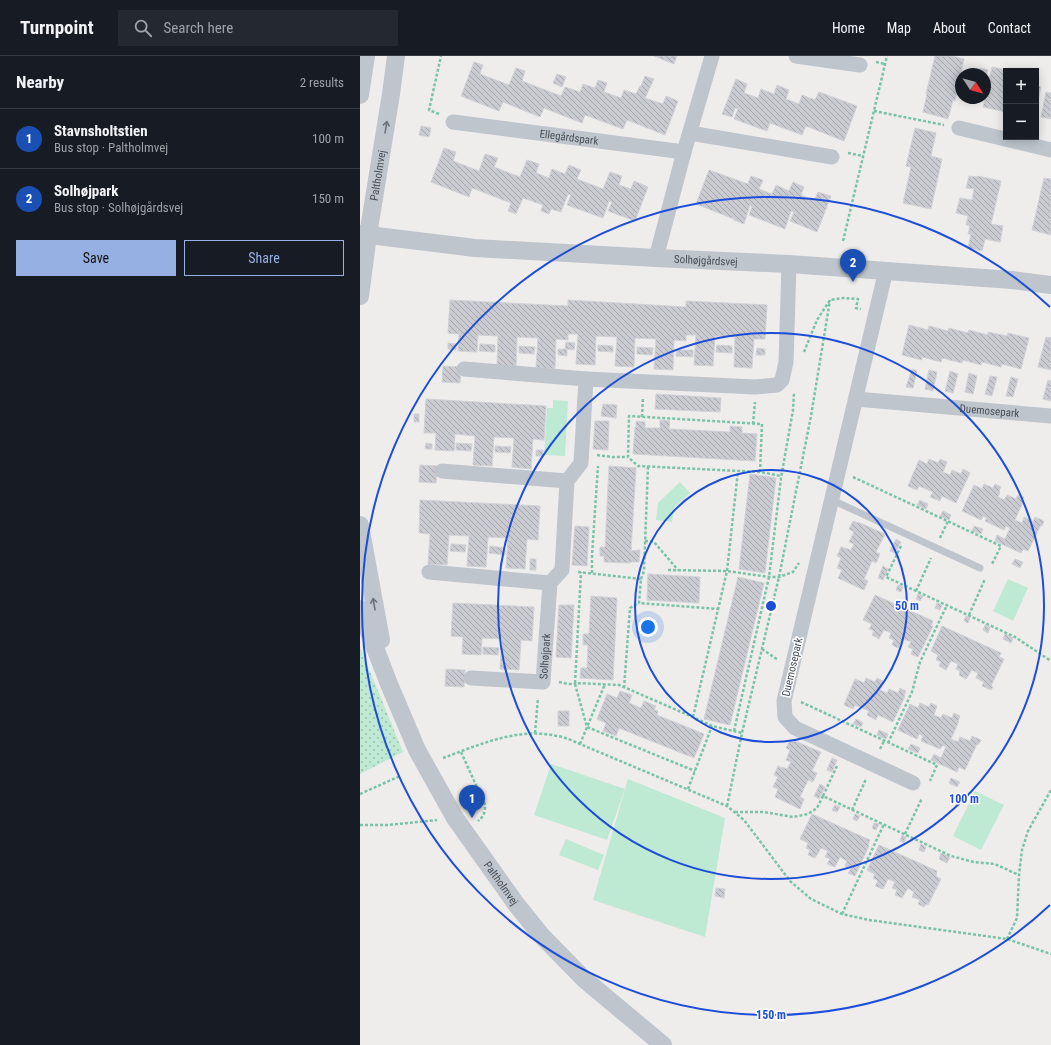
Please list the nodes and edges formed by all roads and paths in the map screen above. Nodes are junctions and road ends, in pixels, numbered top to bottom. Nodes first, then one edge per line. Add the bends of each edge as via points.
1 (366, 56) edge
2 (396, 56) edge
3 (441, 56) edge
4 (712, 56) edge
5 (796, 56) edge
6 (887, 56) edge
7 (860, 65) dead end
8 (360, 95) edge
9 (874, 111) junction
10 (454, 122) joint
11 (959, 128) joint
12 (690, 133) junction
13 (1051, 150) edge
14 (684, 152) junction
15 (832, 157) dead end
16 (364, 234) edge
17 (843, 240) dead end
18 (656, 258) junction
19 (789, 264) junction
20 (886, 270) junction
21 (1051, 285) edge
22 (360, 296) edge
23 (830, 300) junction
24 (864, 309) dead end
25 (786, 362) junction
26 (464, 369) dead end
27 (586, 379) junction
28 (782, 380) junction
29 (856, 399) junction
30 (1051, 416) edge
31 (600, 456) dead end
32 (628, 457) junction
33 (648, 466) junction
34 (598, 469) dead end
35 (442, 471) dead end
36 (738, 471) junction
37 (839, 471) junction
38 (760, 472) junction
39 (781, 476) junction
40 (567, 480) junction
41 (832, 500) junction
42 (360, 525) edge
43 (906, 534) junction
44 (646, 541) junction
45 (991, 567) dead end
46 (980, 568) dead end
47 (562, 570) junction
48 (668, 570) dead end
49 (679, 570) junction
50 (727, 571) junction
51 (429, 572) dead end
52 (581, 572) junction
53 (592, 573) junction
54 (987, 574) dead end
55 (770, 577) junction
56 (780, 577) junction
57 (641, 579) junction
58 (550, 583) junction
59 (639, 603) junction
60 (947, 605) junction
61 (360, 608) edge
62 (719, 609) junction
63 (968, 615) junction
64 (1051, 661) edge
65 (471, 678) dead end
66 (389, 684) junction
67 (568, 684) dead end
68 (575, 684) junction
69 (605, 684) junction
70 (624, 688) junction
71 (538, 698) dead end
72 (693, 717) junction
73 (587, 726) junction
74 (712, 726) junction
75 (734, 731) junction
76 (535, 733) junction
77 (742, 733) junction
78 (888, 743) dead end
79 (580, 744) junction
80 (844, 751) junction
81 (461, 752) junction
82 (443, 758) dead end
83 (695, 771) junction
84 (400, 776) dead end
85 (912, 783) dead end
86 (688, 790) junction
87 (1051, 790) edge
88 (360, 794) edge
89 (823, 796) junction
90 (485, 805) dead end
91 (727, 806) junction
92 (734, 812) junction
93 (455, 818) junction
94 (884, 824) junction
95 (360, 825) edge
96 (1019, 875) junction
97 (842, 914) junction
98 (1007, 939) junction
99 (1051, 954) edge
100 (663, 1045) edge

1 - 8 street
16 -> 2 street, Paltholmvej
3 - 10 path via 429,110
4 - 12 street
5 - 7 street
6 - 9 path
9 - 11 path
9 - 17 path
10 - 14 street, Ellegårdspark
11 - 13 street
12 - 14 street
12 - 15 street
14 - 18 street
16 - 18 street, Solhøjgårdsvej via 476,248
16 - 22 street, Paltholmvej
18 - 19 street, Solhøjgårdsvej
19 - 20 street, Solhøjgårdsvej
19 - 25 street
20 - 21 street, Solhøjgårdsvej
20 - 29 street, Duemosepark
23 - 24 path via 858,299 856,308
23 - 25 path via 817,320 800,362
23 - 56 path
25 - 28 street
26 - 27 street
27 - 28 street via 756,387 778,385
27 - 40 street via 581,463
28 - 39 path via 794,393
29 - 30 street, Duemosepark
29 - 37 street, Duemosepark
31 - 32 path
32 - 33 path via 638,466
32 - 38 path via 630,416 762,424
33 - 36 path
33 - 44 path
34 - 53 path
35 - 40 street
36 - 38 path
36 - 50 path
37 - 41 street, Duemosepark
37 - 45 path via 1001,546
38 - 39 path
39 - 55 path
40 - 47 street
41 - 43 lane
41 - 80 street, Duemosepark via 784,701 785,717 795,728
66 -> 42 street, Paltholmvej
43 - 46 lane
43 - 60 path via 886,577
44 - 49 path via 654,542
44 - 57 path
47 - 52 path
47 - 58 street
48 - 49 path
49 - 50 path
50 - 55 path
50 - 62 path
51 - 58 street
52 - 53 path
52 - 68 path
53 - 57 path
54 - 63 path
55 - 56 path
55 - 75 path
56 - 77 path
57 - 59 path
58 - 65 street, Solhøjpark via 543,682
59 - 62 path
59 - 70 path via 630,608
60 - 63 path
60 - 78 path via 920,662 912,692
61 - 66 street, Paltholmvej
62 - 72 path
63 - 64 path via 1015,637
66 - 93 street, Paltholmvej via 417,750
67 - 68 path
68 - 69 path
68 - 73 path
69 - 70 path
69 - 73 path
70 - 72 path
71 - 76 path
72 - 74 path
73 - 79 path
73 - 83 path
74 - 75 path
74 - 83 path
75 - 77 path
76 - 79 path via 557,736
76 - 81 path via 488,741
77 - 91 path
79 - 86 path
80 - 85 street, Duemosepark
80 - 89 path
81 - 82 path
81 - 90 path
83 - 86 path
84 - 88 path
86 - 91 path
87 - 96 path via 1028,830
89 - 92 path via 817,808 808,814 793,817 764,812
89 - 94 path
91 - 92 path
92 - 97 path via 744,820 790,880 811,898
93 - 95 path via 388,825
93 - 100 street, Paltholmvej via 541,935 584,979
94 - 96 path via 952,856 995,864
94 - 97 path
96 - 98 path via 1017,918
97 - 98 path
98 - 99 path

